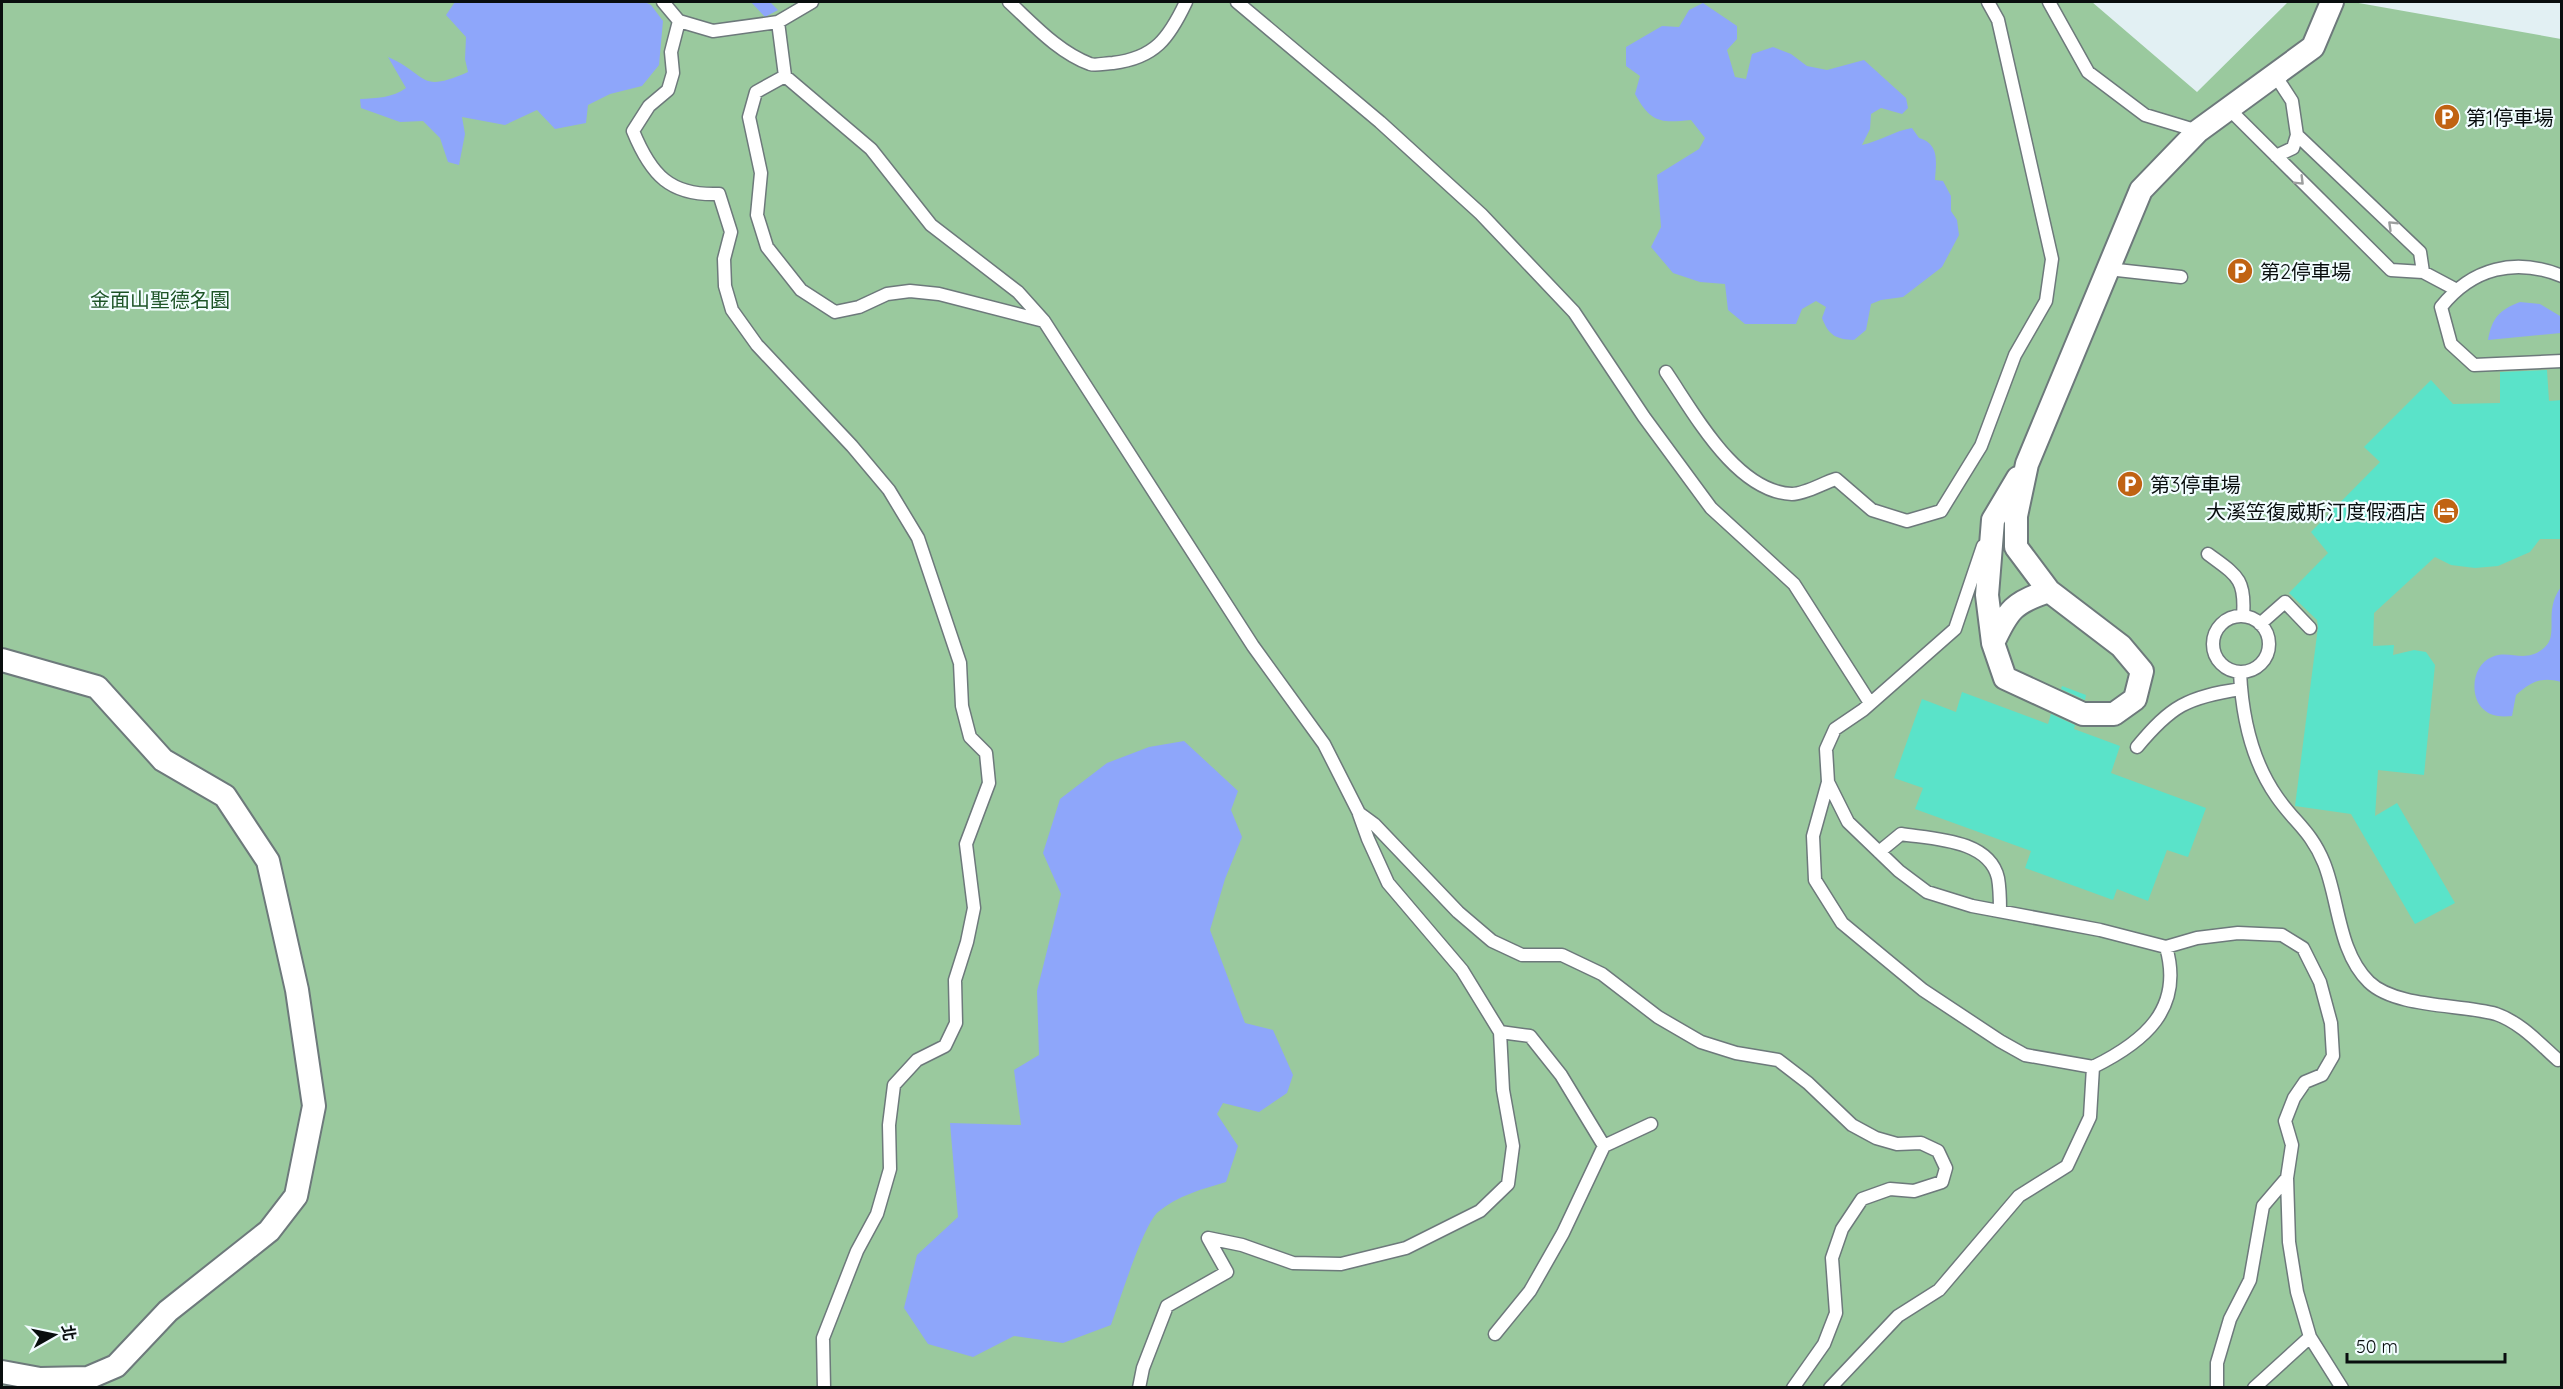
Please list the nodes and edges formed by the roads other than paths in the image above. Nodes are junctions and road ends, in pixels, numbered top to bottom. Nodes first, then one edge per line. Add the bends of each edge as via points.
1 (663, 2) edge
2 (812, 2) edge
3 (1009, 2) edge
4 (1186, 2) edge
5 (1237, 2) edge
6 (1988, 2) edge
7 (2049, 2) edge
8 (2332, 2) edge
9 (679, 21) junction
10 (778, 22) junction
11 (2275, 75) junction
12 (785, 76) junction
13 (2229, 109) junction
14 (2198, 131) junction
15 (2297, 135) junction
16 (2276, 156) junction
17 (2108, 269) junction
18 (2423, 272) junction
19 (2562, 276) edge
20 (2181, 277) dead end
21 (2455, 289) junction
22 (1044, 321) junction
23 (2562, 361) edge
24 (1666, 372) dead end
25 (2027, 464) junction
26 (1993, 520) junction
27 (2208, 554) dead end
28 (2049, 591) junction
29 (2243, 616) junction
30 (2260, 624) junction
31 (2310, 628) dead end
32 (1993, 643) junction
33 (2, 660) edge
34 (2240, 672) junction
35 (2241, 689) junction
36 (1870, 703) junction
37 (2137, 747) dead end
38 (1828, 782) junction
39 (1359, 813) junction
40 (1879, 852) junction
41 (2000, 911) junction
42 (2166, 947) junction
43 (1500, 1032) junction
44 (2558, 1060) dead end
45 (2093, 1067) junction
46 (1651, 1124) dead end
47 (1604, 1146) junction
48 (2286, 1178) junction
49 (1495, 1334) dead end
50 (2310, 1337) junction
51 (2, 1372) edge
52 (824, 1388) edge
53 (1139, 1388) edge
54 (1793, 1388) edge
55 (1830, 1388) edge
56 (2217, 1388) edge
57 (2254, 1388) edge
58 (2342, 1388) edge

1 - 9 lane
2 - 10 lane
3 - 4 lane via 1054,43 1092,65 1129,61 1159,47
5 - 36 lane via 1380,122 1481,214 1574,312 1711,508 1794,584
6 - 24 lane via 1998,20 2052,259 2046,301 2015,355 1982,446 1941,511 1907,521 1872,510 1836,479 1792,494 1757,484 1722,453
7 - 14 lane via 2088,72 2145,115
8 - 11 street via 2313,47
9 - 10 lane via 713,31
9 - 52 lane via 671,52 673,73 668,90 649,106 633,131 645,159 670,185 694,195 719,194 731,232 724,260 725,286 732,310 757,345 889,490 918,538 960,663 962,706 970,737 986,753 988,783 966,844 974,908 955,980 956,1023 945,1047 917,1060 894,1085 889,1125 890,1169 877,1214 857,1251 823,1338
10 - 12 lane
11 - 13 street
11 - 15 lane via 2292,101
12 - 22 lane via 871,149 931,225 1018,292
12 - 22 lane via 756,92 749,117 761,173 757,215 767,247 801,290 835,312 859,307 887,294 910,291 939,294
13 - 14 street
13 - 16 lane
14 - 17 street via 2141,190
15 - 16 lane via 2293,148
18 -> 15 lane via 2420,252
16 -> 18 lane via 2391,270
17 - 20 lane
17 - 25 street
18 - 21 lane
19 - 21 lane via 2543,269 2507,268 2477,274
21 - 23 lane via 2441,307 2451,344 2474,365
22 - 39 lane via 1247,636 1324,744
25 - 26 street
25 - 28 street via 2016,516 2016,548
26 - 32 street via 1987,595
26 - 36 lane via 1954,629
27 - 29 lane via 2240,581 2245,593
28 - 32 street via 2024,599 2006,614
28 - 32 street via 2121,646 2142,671 2135,699 2114,714 2083,714 2006,678
29 - 30 lane
29 - 34 lane via 2225,621 2218,628 2213,646 2220,663
30 - 31 lane via 2285,602
30 - 34 lane via 2269,640 2266,657 2253,670
33 - 51 street via 97,687 163,760 225,796 268,861 297,990 314,1106 296,1196 269,1231 168,1311 116,1366 88,1378 40,1379
34 - 35 lane
35 - 37 lane via 2211,693 2182,704 2160,719
35 - 44 lane via 2246,728 2259,766 2277,797 2313,838 2350,954 2369,982 2390,994 2497,1015 2529,1034
36 - 38 lane via 1835,729 1826,749
38 - 40 lane via 1848,822
38 - 45 lane via 1813,836 1815,880 1842,923 1923,990 2000,1041 2025,1055
39 - 43 lane via 1388,883 1462,970
39 - 54 lane via 1492,941 1522,955 1562,955 1602,974 1658,1017 1701,1042 1778,1060 1852,1125 1876,1138 1897,1144 1921,1143 1938,1151 1946,1168 1942,1182 1914,1191 1890,1189 1862,1199 1842,1229 1832,1258 1836,1313 1824,1344
40 - 41 lane via 1927,892
40 - 41 lane via 1901,834 1966,845 1988,858 1998,876
41 - 42 lane
42 - 45 lane via 2172,978 2161,1015 2124,1052
42 - 48 lane via 2238,933 2282,935 2303,948 2320,982 2331,1023 2333,1056 2322,1075 2305,1082 2285,1121 2292,1145
43 - 47 lane via 1530,1036 1561,1075
43 - 53 lane via 1503,1090 1514,1146 1508,1184 1480,1211 1406,1248 1341,1264 1293,1263 1208,1238 1227,1272 1167,1306
45 - 55 lane via 2090,1117 2067,1166 2019,1196 1939,1290 1898,1316
46 - 47 lane
47 - 49 lane via 1563,1233 1530,1291
48 - 50 lane via 2296,1292
48 - 56 lane via 2263,1206 2250,1280 2230,1319 2217,1363
50 - 57 lane
50 - 58 lane

